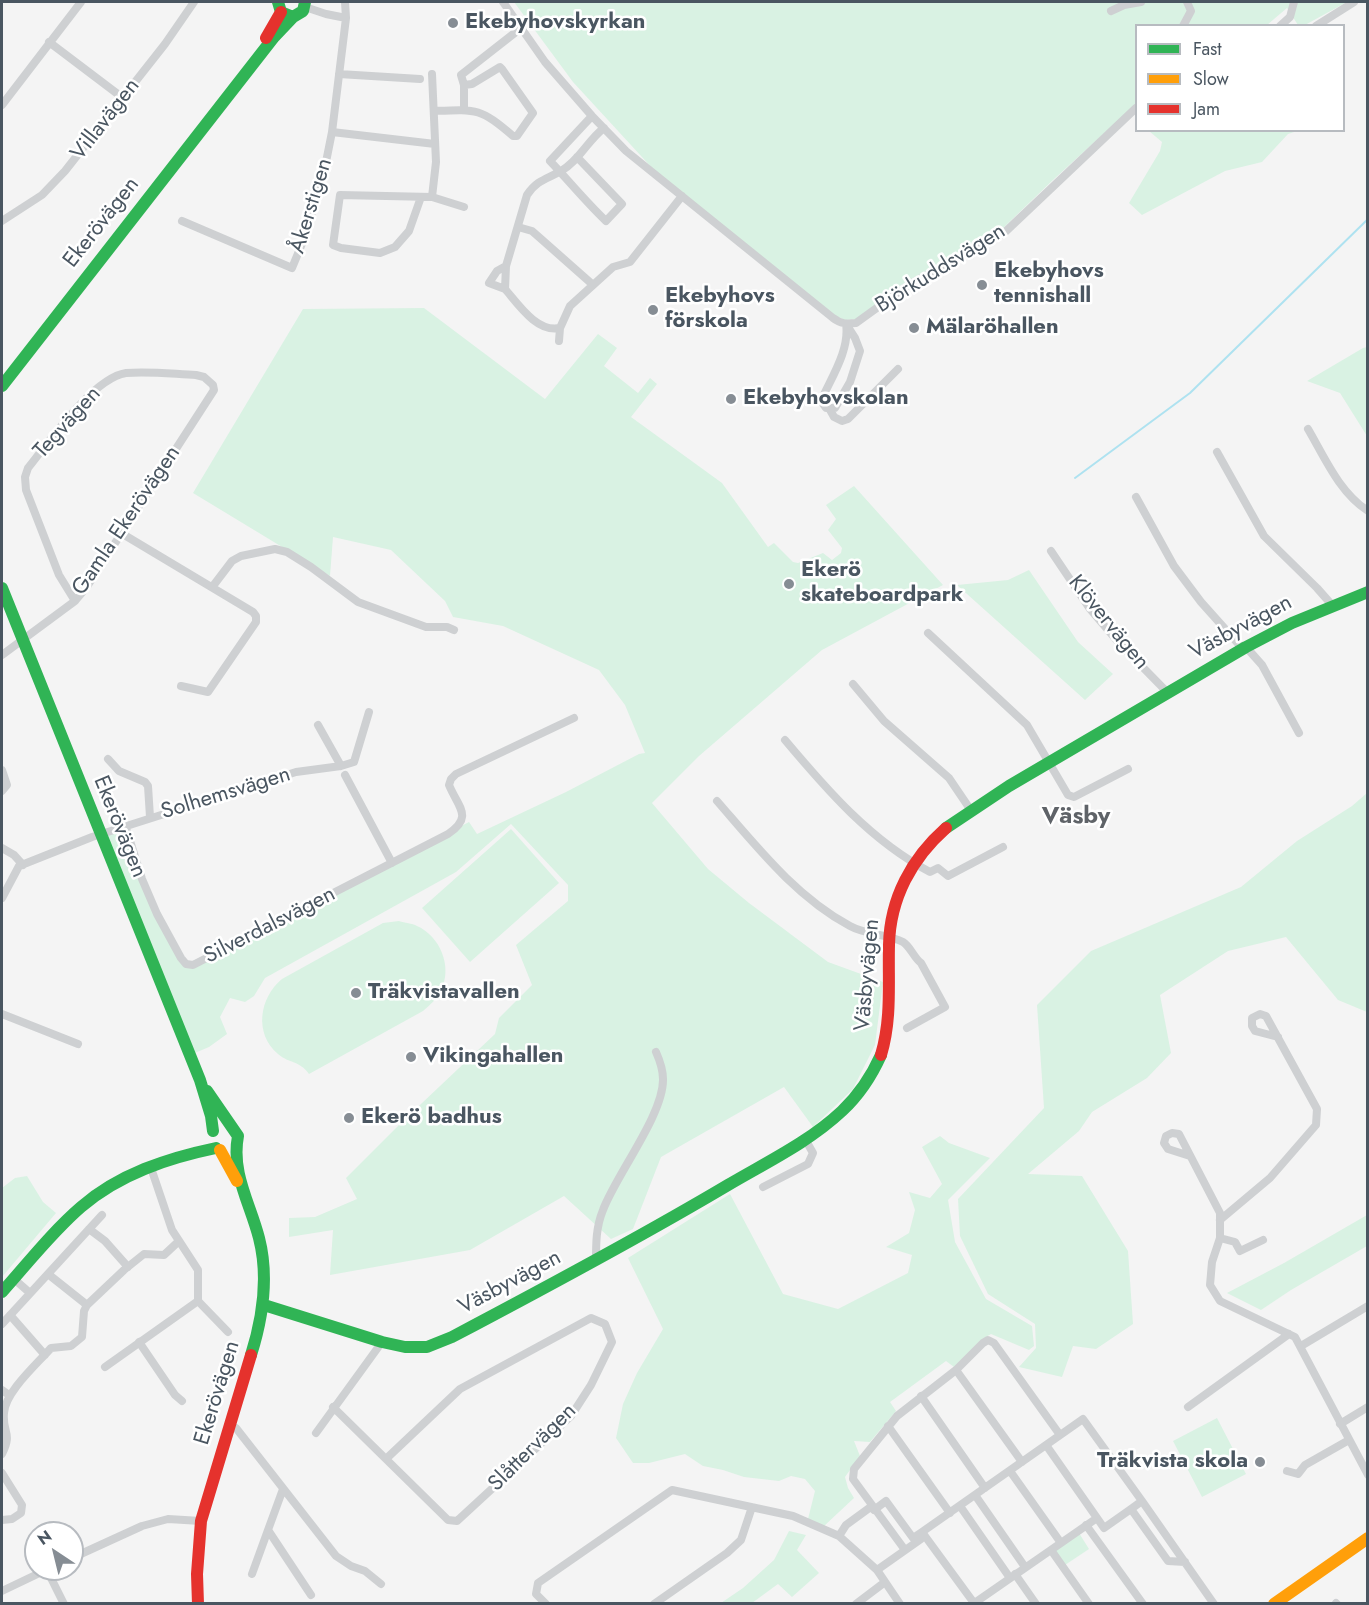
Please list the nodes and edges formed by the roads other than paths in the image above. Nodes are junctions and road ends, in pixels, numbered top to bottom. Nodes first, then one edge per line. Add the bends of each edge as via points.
1 (81, 2) edge
2 (195, 2) edge
3 (345, 2) edge
4 (503, 2) edge
5 (1141, 2) edge
6 (1187, 2) edge
7 (1294, 2) edge
8 (1354, 2) edge
9 (305, 4) edge
10 (278, 5) edge
11 (1111, 11) dead end
12 (293, 17) junction
13 (346, 18) junction
14 (1184, 24) edge
15 (1282, 24) edge
16 (1319, 24) edge
17 (521, 28) junction
18 (49, 42) junction
19 (339, 74) junction
20 (432, 74) dead end
21 (420, 79) dead end
22 (237, 85) junction
23 (465, 85) junction
24 (123, 98) junction
25 (2, 105) edge
26 (464, 110) junction
27 (1135, 110) edge
28 (435, 111) junction
29 (592, 116) junction
30 (604, 128) junction
31 (332, 132) junction
32 (435, 144) junction
33 (577, 157) junction
34 (560, 172) junction
35 (682, 196) junction
36 (421, 197) junction
37 (432, 197) junction
38 (464, 207) dead end
39 (2, 221) edge
40 (182, 221) dead end
41 (518, 227) junction
42 (506, 266) junction
43 (592, 284) junction
44 (505, 289) junction
45 (846, 324) junction
46 (560, 328) junction
47 (559, 341) dead end
48 (898, 369) dead end
49 (213, 385) joint
50 (2, 386) edge
51 (829, 408) junction
52 (1308, 429) dead end
53 (1217, 452) dead end
54 (1136, 497) dead end
55 (1368, 511) edge
56 (121, 532) junction
57 (1051, 551) dead end
58 (213, 586) junction
59 (2, 588) edge
60 (1368, 592) edge
61 (75, 601) junction
62 (1332, 605) junction
63 (454, 630) dead end
64 (928, 633) dead end
65 (22, 641) junction
66 (1244, 648) junction
67 (2, 655) edge
68 (853, 684) dead end
69 (181, 686) dead end
70 (1168, 693) junction
71 (369, 711) dead end
72 (574, 718) dead end
73 (318, 725) dead end
74 (1299, 733) dead end
75 (785, 740) dead end
76 (108, 759) dead end
77 (1050, 762) junction
78 (341, 766) junction
79 (1128, 769) dead end
80 (2, 770) edge
81 (345, 775) dead end
82 (2, 791) edge
83 (717, 801) dead end
84 (970, 809) junction
85 (150, 818) junction
86 (125, 825) junction
87 (100, 835) junction
88 (2, 848) edge
89 (1003, 848) dead end
90 (392, 862) junction
91 (912, 863) junction
92 (23, 865) junction
93 (2, 898) edge
94 (889, 939) junction
95 (2, 1014) edge
96 (907, 1028) dead end
97 (1278, 1037) dead end
98 (78, 1044) dead end
99 (656, 1052) dead end
100 (200, 1080) junction
101 (232, 1126) junction
102 (212, 1133) junction
103 (805, 1139) junction
104 (236, 1144) junction
105 (218, 1149) junction
106 (182, 1155) junction
107 (1190, 1156) dead end
108 (150, 1165) junction
109 (763, 1187) dead end
110 (244, 1196) junction
111 (102, 1215) dead end
112 (1220, 1220) junction
113 (89, 1229) junction
114 (1221, 1238) junction
115 (179, 1240) junction
116 (1263, 1240) dead end
117 (597, 1261) junction
118 (128, 1267) junction
119 (48, 1274) junction
120 (14, 1279) junction
121 (2, 1292) edge
122 (30, 1293) junction
123 (198, 1301) junction
124 (87, 1305) junction
125 (264, 1305) junction
126 (1368, 1306) edge
127 (10, 1315) junction
128 (2, 1324) edge
129 (228, 1332) dead end
130 (1289, 1334) junction
131 (139, 1342) junction
132 (382, 1342) junction
133 (1301, 1346) junction
134 (45, 1355) junction
135 (105, 1367) dead end
136 (956, 1371) junction
137 (5, 1393) edge
138 (921, 1396) junction
139 (182, 1401) dead end
140 (333, 1407) junction
141 (1188, 1407) dead end
142 (1368, 1407) edge
143 (1340, 1424) junction
144 (230, 1425) junction
145 (888, 1426) junction
146 (316, 1433) dead end
147 (1060, 1436) junction
148 (1349, 1440) junction
149 (1046, 1445) junction
150 (2, 1454) edge
151 (387, 1458) junction
152 (1022, 1462) junction
153 (1010, 1471) junction
154 (1287, 1471) dead end
155 (2, 1473) edge
156 (1368, 1475) edge
157 (985, 1488) junction
158 (283, 1489) junction
159 (975, 1495) junction
160 (1143, 1501) junction
161 (960, 1506) junction
162 (752, 1507) junction
163 (873, 1508) junction
164 (1131, 1509) junction
165 (950, 1513) junction
166 (1097, 1518) junction
167 (2, 1520) edge
168 (201, 1521) junction
169 (1086, 1525) junction
170 (268, 1530) junction
171 (924, 1534) junction
172 (839, 1536) junction
173 (1368, 1538) edge
174 (1061, 1543) junction
175 (905, 1550) junction
176 (1051, 1550) junction
177 (84, 1553) edge
178 (1185, 1562) junction
179 (1025, 1567) junction
180 (877, 1570) junction
181 (252, 1574) dead end
182 (1013, 1576) junction
183 (24, 1580) edge
184 (53, 1581) edge
185 (885, 1582) junction
186 (381, 1584) dead end
187 (2, 1591) edge
188 (311, 1595) dead end
189 (976, 1603) edge
190 (1212, 1603) edge
191 (64, 1604) edge
192 (198, 1604) edge
193 (546, 1604) edge
194 (654, 1604) edge
195 (856, 1604) edge
196 (900, 1604) edge
197 (1036, 1604) edge
198 (1089, 1604) edge
199 (1143, 1604) edge
200 (1274, 1604) edge

1 - 18 street
2 - 24 street, Villavägen
3 - 13 street, Åkerstigen
4 - 17 street
5 - 11 street
6 - 14 street via 1191,11
7 - 15 street via 1290,17
8 - 16 street
9 - 12 street, Ekerövägen via 301,14
9 - 13 street
10 - 12 street via 284,15
10 - 22 street, Ekerövägen
12 - 22 street, Ekerövägen
13 - 19 street, Åkerstigen
17 - 23 street via 464,71 461,75
17 - 29 street
18 - 24 street
18 - 25 street
19 - 21 street
19 - 31 street, Åkerstigen
20 - 28 street
22 - 50 street, Ekerövägen
23 - 26 street
23 - 26 street via 500,67 532,113 513,136 486,115
24 - 39 street, Villavägen via 42,195
26 - 28 street
27 - 45 street, Björkuddsvägen via 1003,234 910,284 856,323
28 - 32 street
29 - 30 street
29 - 34 street via 550,161
30 - 33 street
30 - 35 street
31 - 32 street, Åkerstigen
31 - 40 street, Åkerstigen via 306,234 292,268
32 - 37 street
33 - 34 street
33 - 34 street via 625,207 606,221
34 - 41 street via 528,192
35 - 43 street via 630,262 613,267
35 - 45 street via 839,323
36 - 36 street via 340,195 333,244 380,253 395,247 410,231
36 - 37 street
37 - 38 street
41 - 42 street
41 - 43 street via 532,231
42 - 44 street
42 - 44 street via 489,283
43 - 46 street via 570,306
44 - 46 street via 532,320 554,330
45 - 51 street via 843,351 821,400
45 - 51 street via 860,351 836,408
46 - 47 street
48 - 51 street via 848,419 834,417
49 - 56 street, Gamla Ekerövägen
49 - 61 street, Tegvägen via 196,375 114,376 93,391 28,468 26,490 59,575
52 - 55 street via 1339,482
53 - 62 street via 1264,537
54 - 66 street via 1174,566
56 - 58 street
56 - 61 street, Gamla Ekerövägen
57 - 70 street, Klövervägen via 1090,609
58 - 63 street via 232,561 275,549 288,552 358,602 426,627
58 - 69 street via 253,612 256,622 208,692
59 - 65 street, Ekerövägen
60 - 62 street, Väsbyvägen
61 - 65 street, Gamla Ekerövägen
62 - 66 street, Väsbyvägen
64 - 77 street via 1027,724
65 - 67 street, Gamla Ekerövägen
65 - 87 street, Ekerövägen
66 - 70 street, Väsbyvägen
66 - 74 street via 1262,665
68 - 84 street via 884,721 949,778
70 - 77 street, Väsbyvägen
71 - 78 street, Solhemsvägen via 354,762
72 - 90 street, Silverdalsvägen via 456,774 449,785 462,810 458,827
73 - 78 street
75 - 91 street via 862,824
76 - 85 street via 119,771 146,782
77 - 79 street via 1068,795 1074,797
77 - 84 street, Väsbyvägen
78 - 85 street, Solhemsvägen via 296,772
80 - 82 street via 7,785
81 - 90 street
83 - 94 street via 769,861 810,900 852,927
84 - 91 street, Väsbyvägen via 939,832
85 - 86 street, Solhemsvägen
86 - 87 street, Solhemsvägen
86 - 90 street, Silverdalsvägen via 158,914 181,958 193,965
87 - 92 street, Solhemsvägen
87 - 100 street, Ekerövägen
88 - 92 street
89 - 91 street via 948,876 938,868 930,872
91 - 94 street, Väsbyvägen via 897,900
92 - 93 street
94 - 96 street via 904,943 921,963 945,1007
94 - 103 street, Väsbyvägen via 890,1011 884,1043 872,1073 842,1111
95 - 98 street
97 - 112 street via 1317,1109 1316,1125 1270,1178
99 - 117 street via 663,1080 660,1097 603,1210 596,1235
100 - 101 street, Ekerövägen
100 - 102 street, Ekerövägen
101 - 102 street via 220,1125
101 - 104 street via 238,1136
102 - 105 street
102 - 106 street
103 - 109 street via 813,1153 808,1164
103 - 117 street, Väsbyvägen
104 - 105 street via 229,1150
104 - 110 street, Ekerövägen
105 - 106 street
105 - 110 street, Ekerövägen
106 - 108 street
107 - 112 street
108 - 115 street
108 - 120 street via 94,1196
110 - 125 street, Ekerövägen via 259,1239
111 - 113 street
112 - 114 street
113 - 118 street
113 - 119 street
114 - 116 street via 1235,1242 1240,1251
114 - 130 street via 1212,1262 1210,1285 1220,1301
115 - 118 street via 164,1254 144,1254
115 - 123 street via 198,1269
117 - 132 street, Väsbyvägen via 427,1347
118 - 124 street
119 - 122 street
119 - 124 street
120 - 121 street
120 - 122 street
122 - 127 street
123 - 129 street
123 - 131 street
124 - 134 street via 81,1337 71,1346 51,1348
125 - 132 street, Väsbyvägen
125 - 144 street, Ekerövägen
126 - 133 street
127 - 128 street
127 - 134 street
130 - 133 street
130 - 141 street
131 - 135 street
131 - 139 street
132 - 140 street
133 - 143 street
134 - 137 street
136 - 138 street
136 - 147 street via 983,1343 994,1343
136 - 152 street
137 - 150 street via 3,1412 8,1442
138 - 145 street
138 - 157 street
140 - 146 street
140 - 151 street, Slåttervägen
142 - 143 street
143 - 148 street
144 - 158 street
144 - 168 street, Ekerövägen
145 - 163 street via 852,1475
145 - 165 street
147 - 149 street
147 - 160 street via 1083,1419
148 - 154 street via 1305,1465 1298,1474
148 - 156 street
149 - 152 street
149 - 166 street
151 - 151 street, Slåttervägen via 448,1520 457,1521 571,1416 612,1342 605,1324 591,1318 460,1389
152 - 153 street
153 - 157 street
153 - 174 street
155 - 167 street via 22,1505 21,1513
157 - 159 street
158 - 170 street
158 - 186 street via 336,1556
159 - 161 street
159 - 179 street
160 - 164 street
160 - 178 street
161 - 165 street
161 - 182 street
162 - 172 street via 793,1516
162 - 193 street via 672,1490 538,1583 536,1594
162 - 194 street via 741,1540
163 - 171 street via 886,1501 913,1538
163 - 172 street via 846,1525
163 - 175 street
164 - 166 street via 1104,1527
164 - 178 street via 1168,1561
165 - 171 street
166 - 169 street
168 - 177 street via 168,1520 142,1526
168 - 192 street, Ekerövägen
169 - 174 street
169 - 199 street
170 - 181 street
170 - 188 street
171 - 175 street
171 - 189 street
172 - 180 street
173 - 200 street
174 - 176 street
175 - 180 street
176 - 179 street
176 - 198 street
178 - 190 street
179 - 182 street
180 - 185 street
182 - 189 street
182 - 197 street
183 - 187 street
184 - 191 street
185 - 195 street
185 - 196 street

